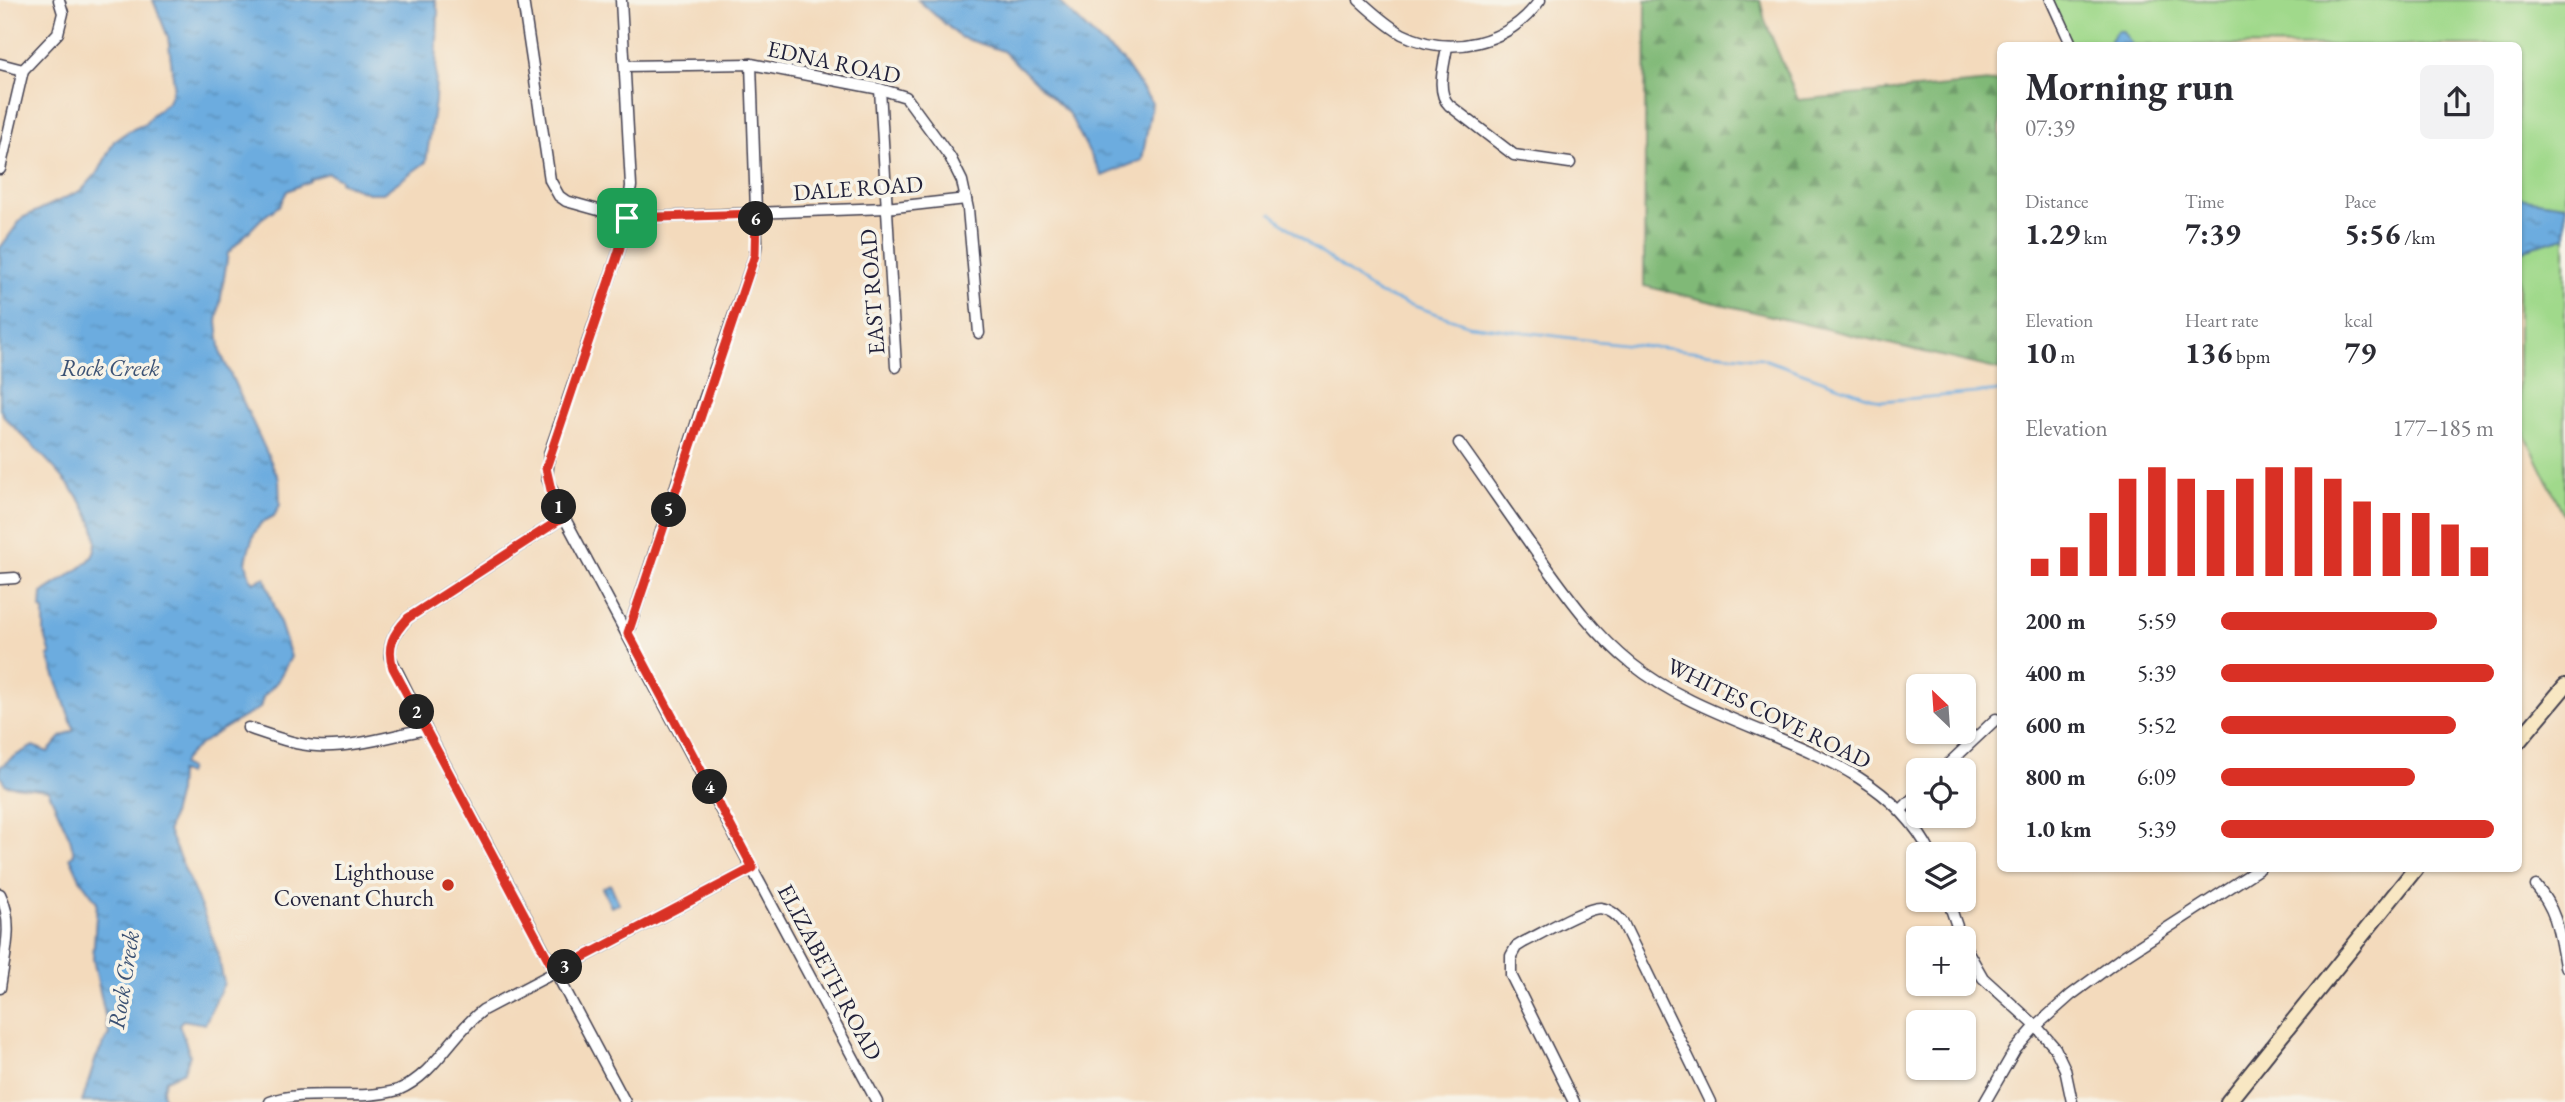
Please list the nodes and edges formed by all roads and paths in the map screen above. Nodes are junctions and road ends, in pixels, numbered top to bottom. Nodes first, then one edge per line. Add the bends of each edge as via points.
1 (60, 0) edge
2 (523, 0) edge
3 (621, 0) edge
4 (1359, 0) edge
5 (1540, 0) edge
6 (2051, 0) edge
7 (2070, 42) edge
8 (1447, 46) junction
9 (0, 64) edge
10 (751, 64) junction
11 (625, 66) junction
12 (23, 70) junction
13 (880, 89) junction
14 (1570, 163) dead end
15 (0, 169) edge
16 (966, 199) junction
17 (886, 208) junction
18 (756, 214) junction
19 (627, 218) junction
20 (979, 333) dead end
21 (896, 367) dead end
22 (1459, 443) dead end
23 (564, 517) junction
24 (15, 578) dead end
25 (0, 579) edge
26 (628, 633) junction
27 (2565, 686) edge
28 (1996, 719) dead end
29 (248, 728) dead end
30 (426, 729) junction
31 (2522, 736) edge
32 (1955, 758) edge
33 (1906, 805) edge
34 (1901, 810) junction
35 (1924, 842) edge
36 (753, 868) junction
37 (2254, 872) edge
38 (2413, 872) edge
39 (2536, 886) dead end
40 (0, 894) edge
41 (1976, 966) edge
42 (2565, 966) edge
43 (555, 972) junction
44 (0, 988) edge
45 (2036, 1026) junction
46 (270, 1102) edge
47 (625, 1102) edge
48 (877, 1102) edge
49 (1574, 1102) edge
50 (1710, 1102) edge
51 (1985, 1102) edge
52 (2073, 1102) edge
53 (2228, 1102) edge

1 - 12 street via 63,13 58,33
2 - 19 street, DALE ROAD via 550,180 566,201
3 - 11 street, ELIZABETH ROAD
4 - 8 street via 1403,34
5 - 8 street via 1506,32 1479,43
6 - 7 street
8 - 14 street via 1444,101 1514,155
9 - 12 street
10 - 11 street, EDNA ROAD
10 - 13 street, EDNA ROAD
10 - 18 street
11 - 19 street, ELIZABETH ROAD via 631,186
12 - 15 street
13 - 16 street, EDNA ROAD via 913,104 955,166
13 - 17 street, EAST ROAD
16 - 17 street, DALE ROAD
16 - 20 street, EDNA ROAD
17 - 18 street, DALE ROAD
17 - 21 street, EAST ROAD
18 - 19 street, DALE ROAD
18 - 26 street via 755,255
19 - 23 street, ELIZABETH ROAD via 546,468
22 - 34 street, WHITES COVE ROAD via 1577,608 1632,664 1689,700 1854,774
23 - 26 street, ELIZABETH ROAD
23 - 30 street via 408,618 394,635 389,646 393,668
24 - 25 street
26 - 36 street, ELIZABETH ROAD
27 - 31 main road
28 - 32 street
29 - 30 street via 317,746 341,746
30 - 43 street
33 - 34 street
34 - 35 street, WHITES COVE ROAD
36 - 43 street
36 - 48 street, ELIZABETH ROAD
37 - 45 street via 2123,956
38 - 53 main road
39 - 42 street via 2553,909
40 - 44 street via 8,916
41 - 45 street via 1983,978
43 - 46 street via 483,1010 458,1031 430,1068 397,1090 379,1096
43 - 47 street
45 - 51 street via 2015,1050
45 - 52 street via 2061,1058
49 - 50 street via 1517,988 1511,956 1524,942 1601,908 1623,923

